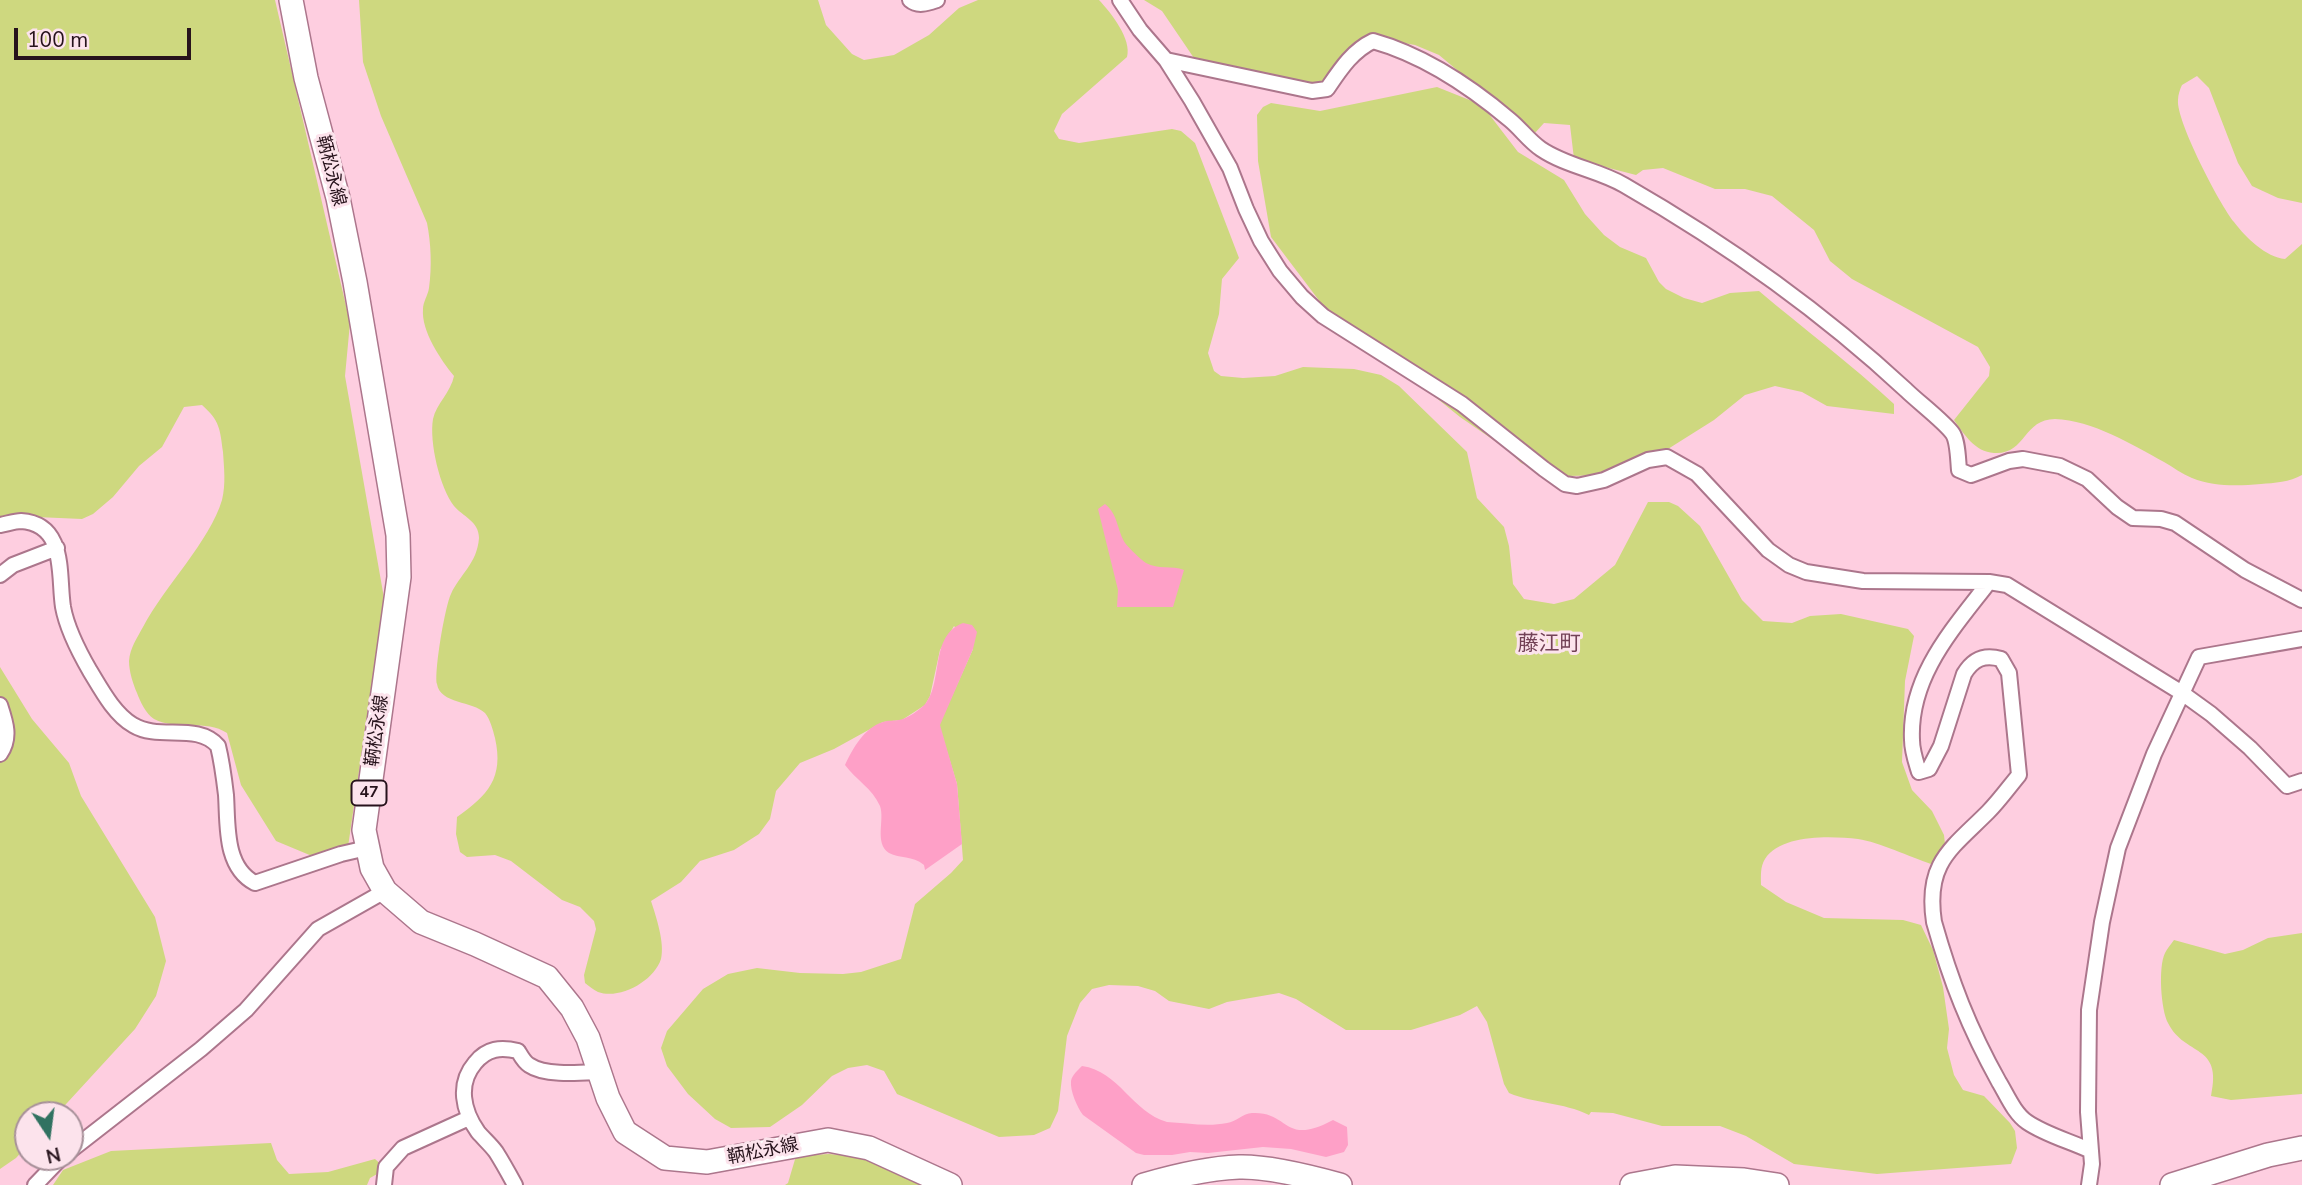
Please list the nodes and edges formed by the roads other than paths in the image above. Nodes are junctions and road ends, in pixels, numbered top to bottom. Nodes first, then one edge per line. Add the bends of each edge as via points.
1 (291, 0) edge
2 (910, 0) edge
3 (937, 0) edge
4 (1120, 0) edge
5 (1166, 60) junction
6 (0, 526) edge
7 (57, 548) junction
8 (0, 575) edge
9 (1989, 582) junction
10 (2302, 600) edge
11 (2302, 639) edge
12 (2182, 693) junction
13 (0, 705) edge
14 (0, 754) edge
15 (2302, 781) edge
16 (367, 848) junction
17 (386, 891) junction
18 (598, 1073) junction
19 (469, 1118) junction
20 (84, 1140) edge
21 (2302, 1148) edge
22 (2091, 1151) junction
23 (48, 1171) edge
24 (1744, 1183) edge
25 (35, 1185) edge
26 (384, 1185) edge
27 (515, 1185) edge
28 (950, 1185) edge
29 (1144, 1185) edge
30 (1340, 1185) edge
31 (1632, 1185) edge
32 (1777, 1185) edge
33 (2089, 1185) edge
34 (2172, 1185) edge

1 - 16 main road, 鞆松永線 / 47 via 355,282 398,535 399,578 364,831
2 - 3 street via 926,4
4 - 5 street
5 - 9 street via 1230,168 1261,241 1302,297 1323,316 1462,404 1565,484 1604,480 1648,460 1667,457 1697,474 1768,550 1805,572 1863,580
5 - 10 street via 1312,92 1327,89 1362,46 1373,41 1418,58 1472,91 1538,148 1620,183 1755,267 1876,362 1954,435 1959,470 1964,474 2023,459 2060,466 2087,479 2133,518 2175,523 2245,570
6 - 7 street via 21,521 44,528
7 - 8 street
7 - 16 street via 63,608 72,633 118,713 151,732 205,735 218,746 229,842 247,879 255,883
9 - 12 street via 2027,596
9 - 22 street via 1927,669 1917,695 1912,742 1919,772 1929,769 1964,674 1976,659 1993,656 2001,659 2009,673 2019,775 1941,862 1932,908 1934,922 1965,1016 2014,1108 2039,1129
11 - 12 street via 2199,657
12 - 15 street via 2250,748 2287,786
12 - 22 street via 2118,848 2102,922 2089,1010
13 - 14 street via 8,739
16 - 17 main road, 鞆松永線 / 47
17 - 18 main road, 鞆松永線 / 47 via 421,922 547,977 588,1038
17 - 20 street via 318,929 246,1010
18 - 19 street via 538,1069 527,1064 518,1051 504,1048 486,1052 463,1085
18 - 28 main road, 鞆松永線 / 47 via 625,1132 665,1158 707,1162 828,1140 869,1148
19 - 26 street via 404,1148 386,1167
19 - 27 street
21 - 34 main road
22 - 33 street
23 - 25 street
24 - 31 main road via 1675,1177
24 - 32 main road
29 - 30 main road via 1241,1167

